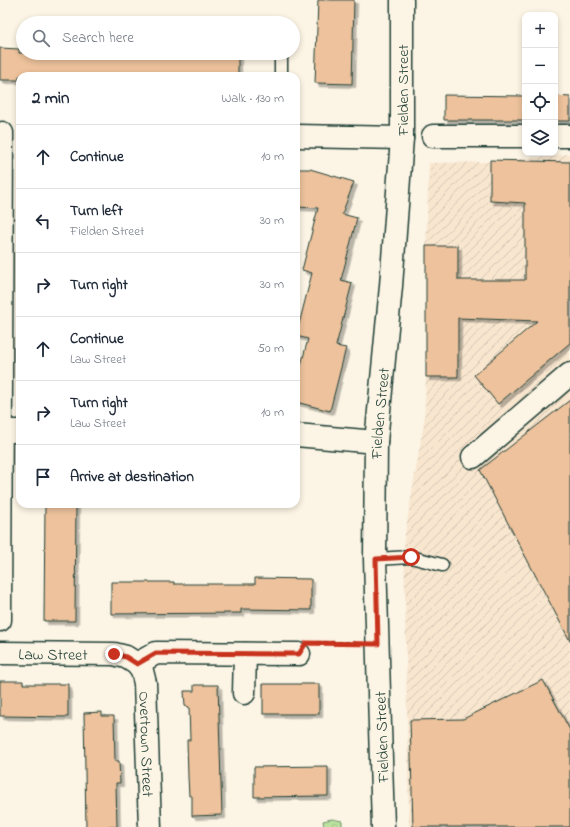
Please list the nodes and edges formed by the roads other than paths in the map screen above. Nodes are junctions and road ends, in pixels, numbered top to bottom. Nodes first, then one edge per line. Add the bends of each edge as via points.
1 (402, 0) edge
2 (281, 60) edge
3 (281, 72) edge
4 (7, 133) edge
5 (300, 136) edge
6 (433, 136) dead end
7 (522, 136) edge
8 (558, 136) edge
9 (570, 136) edge
10 (402, 138) junction
11 (570, 374) edge
12 (10, 431) edge
13 (300, 435) edge
14 (376, 442) junction
15 (473, 457) dead end
16 (376, 559) junction
17 (442, 565) dead end
18 (0, 620) edge
19 (0, 653) edge
20 (245, 654) junction
21 (299, 654) road end
22 (137, 664) junction
23 (244, 693) dead end
24 (150, 827) edge
25 (383, 827) edge

1 - 10 street, Fielden Street
2 - 3 lane
4 - 12 street
5 - 10 street
6 - 7 street
8 - 9 street
10 - 14 street, Fielden Street
11 - 15 street
12 - 18 street
13 - 14 street
14 - 16 street, Fielden Street
16 - 17 lane via 411,557
16 - 25 street, Fielden Street
19 - 22 street, Law Street via 114,654 126,657
20 - 21 street
20 - 22 street via 156,653
20 - 23 street
22 - 24 street, Overtown Street via 146,683

